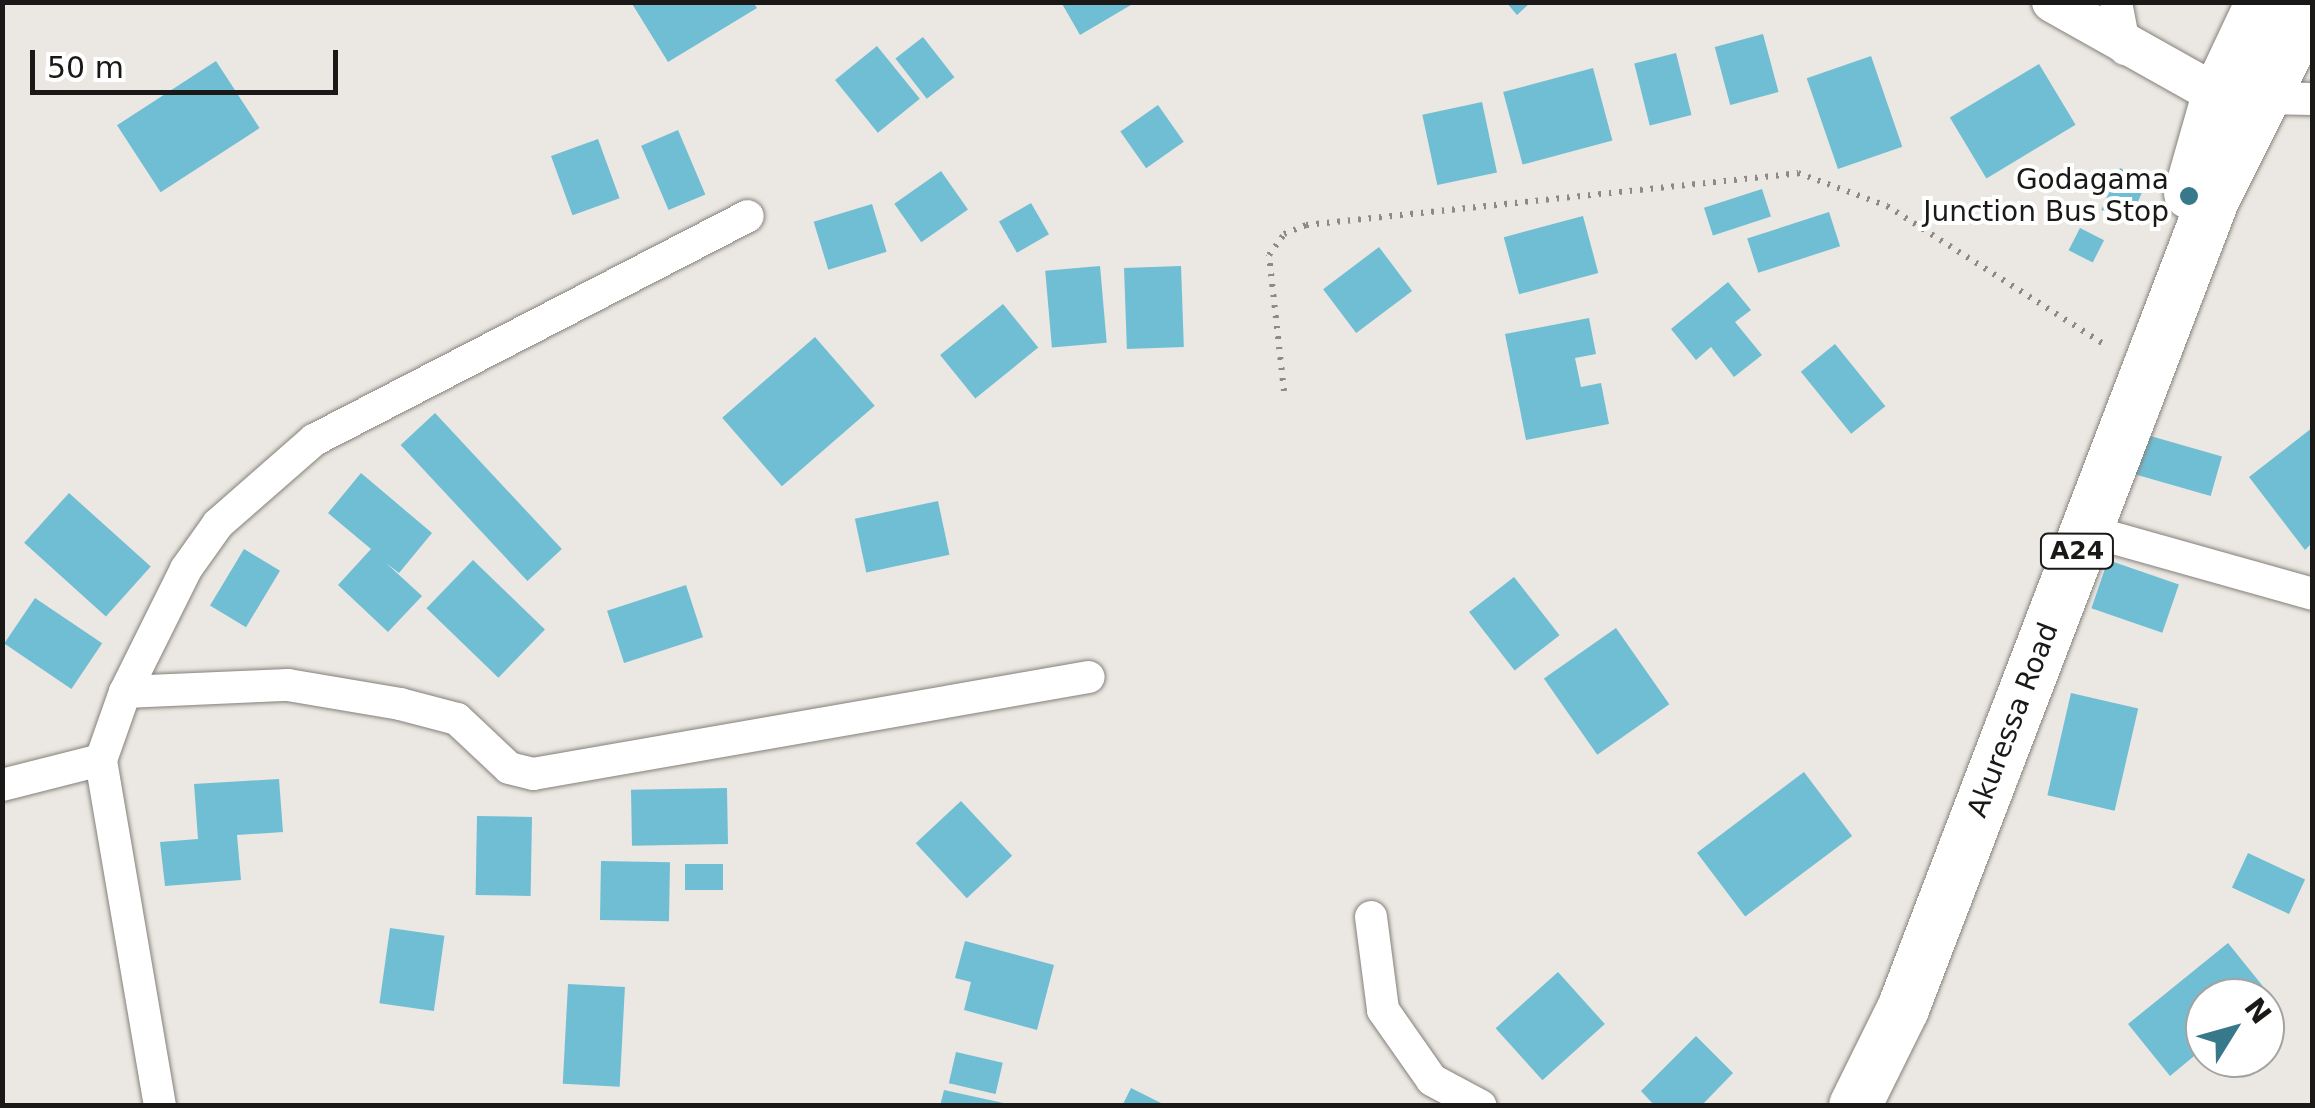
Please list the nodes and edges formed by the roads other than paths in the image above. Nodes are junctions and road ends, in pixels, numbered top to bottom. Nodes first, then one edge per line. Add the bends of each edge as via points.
1 (2052, 2) edge
2 (2116, 2) edge
3 (2262, 2) edge
4 (2312, 2) edge
5 (2125, 48) junction
6 (2265, 98) edge
7 (748, 216) dead end
8 (2084, 530) junction
9 (2312, 594) edge
10 (1090, 677) dead end
11 (125, 692) junction
12 (101, 760) junction
13 (2, 785) edge
14 (1371, 917) dead end
15 (160, 1106) edge
16 (1481, 1106) edge
17 (1817, 1106) edge
18 (1854, 1106) edge

1 - 5 street
2 - 5 street
3 - 6 highway, Akuressa Road / A24
4 - 6 highway, Akuressa Road / A24
5 - 6 street
6 - 8 highway, Akuressa Road / A24 via 2213,200
6 - 17 highway, Akuressa Road / A24 via 2189,196 2120,355 1884,973
7 - 11 street via 314,440 218,524 186,569
8 - 9 street
8 - 18 highway, Akuressa Road / A24 via 1904,1010
10 - 11 street via 533,774 509,768 458,719 400,704 288,685
11 - 12 street
12 - 13 street
12 - 15 street
14 - 16 street via 1382,1010 1432,1080

